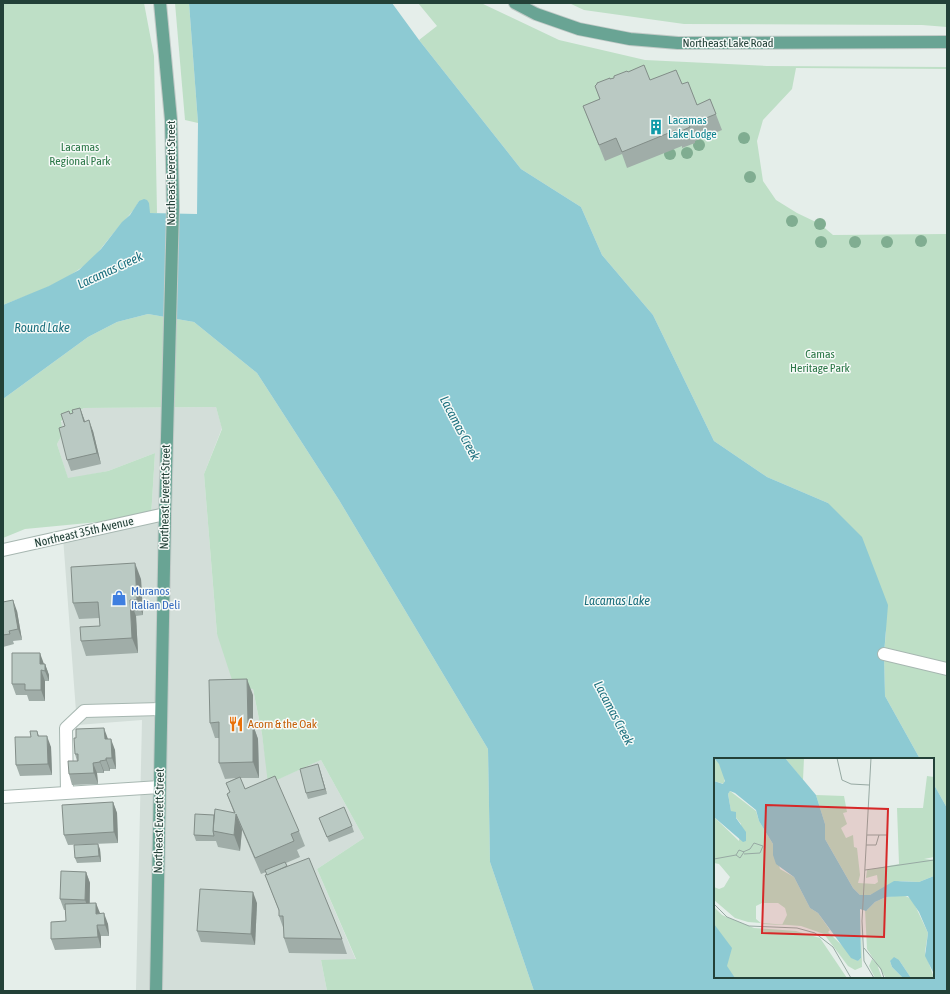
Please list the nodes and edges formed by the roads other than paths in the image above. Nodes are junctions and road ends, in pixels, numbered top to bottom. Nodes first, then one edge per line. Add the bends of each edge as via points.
1 (160, 3) edge
2 (515, 3) edge
3 (947, 42) edge
4 (165, 514) junction
5 (3, 550) edge
6 (884, 654) dead end
7 (947, 669) edge
8 (161, 709) junction
9 (160, 787) junction
10 (67, 792) junction
11 (3, 797) edge
12 (156, 991) edge

1 - 4 main road, Northeast Everett Street via 171,120 172,207
2 - 3 main road, Northeast Lake Road via 536,14 579,29 630,39 672,43
4 - 5 street, Northeast 35th Avenue
4 - 8 main road, Northeast Everett Street
6 - 7 street
8 - 9 main road, Northeast Everett Street
8 - 10 street via 84,711 66,728
9 - 10 street
9 - 12 main road, Northeast Everett Street
10 - 11 street

